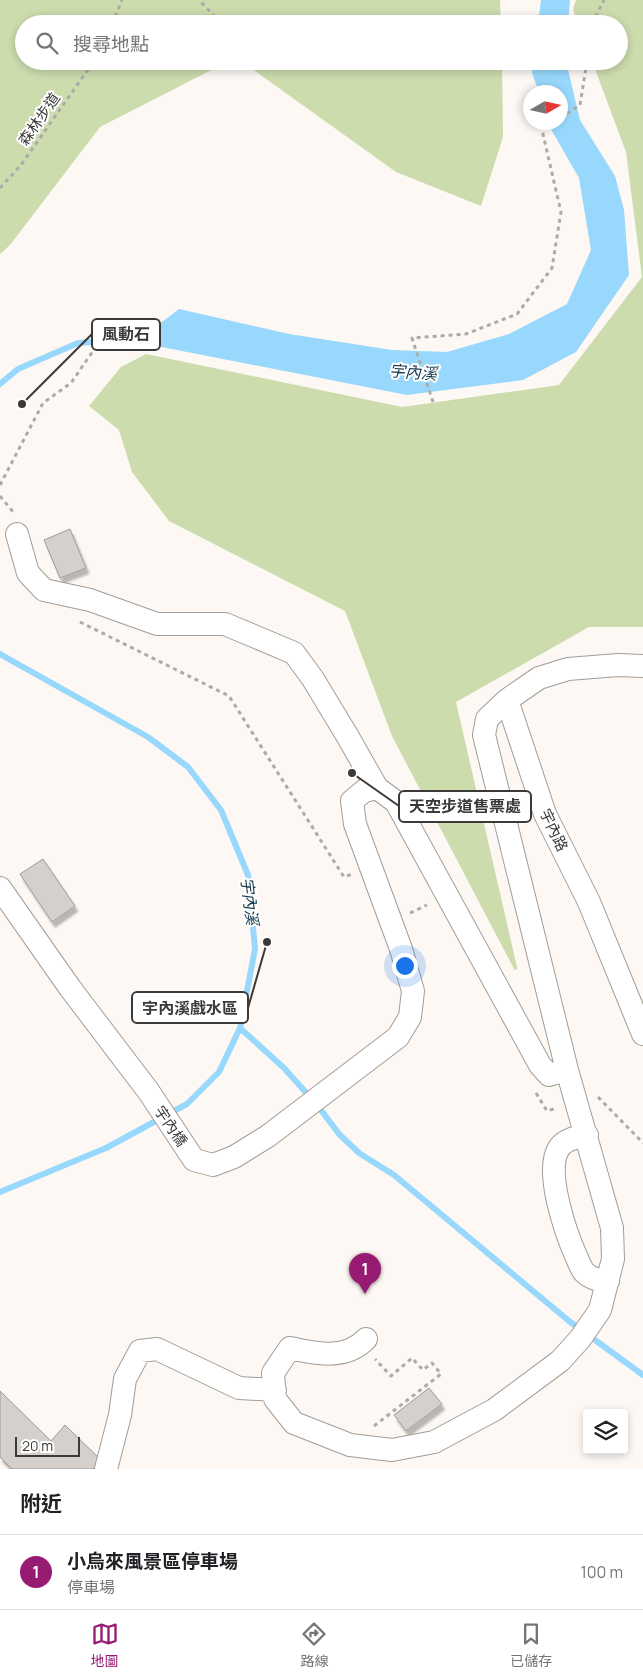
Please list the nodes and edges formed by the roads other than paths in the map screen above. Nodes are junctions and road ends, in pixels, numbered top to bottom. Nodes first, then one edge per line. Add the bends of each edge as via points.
1 (16, 525) road end
2 (643, 666) edge
3 (507, 700) junction
4 (377, 788) junction
5 (0, 888) edge
6 (643, 1034) edge
7 (568, 1070) junction
8 (586, 1135) junction
9 (608, 1281) junction
10 (366, 1339) dead end
11 (275, 1390) junction
12 (106, 1469) edge

1 - 4 street via 28,573 44,590 90,600 157,624 224,624 294,653 313,679
2 - 3 street via 568,669 539,678
3 - 6 street, 宇內路 via 545,814 588,902
3 - 7 street via 487,719 484,735
4 - 5 street, 宇內橋 via 364,791 352,801 355,824 401,949 413,992 410,1017 398,1037 327,1093 268,1136 234,1157 213,1165 194,1160 149,1092
4 - 7 street via 396,802 540,1065 549,1076
7 - 8 street
8 - 9 street via 612,1228 613,1259
8 - 9 street via 560,1146 554,1162 557,1196 568,1238 583,1271 593,1279
9 - 11 street via 600,1310 560,1361 494,1410 434,1442 392,1450 350,1445 294,1423 275,1399
10 - 11 street via 338,1354 290,1348 273,1374
11 - 12 street via 239,1388 157,1349 140,1351 125,1379 120,1415

